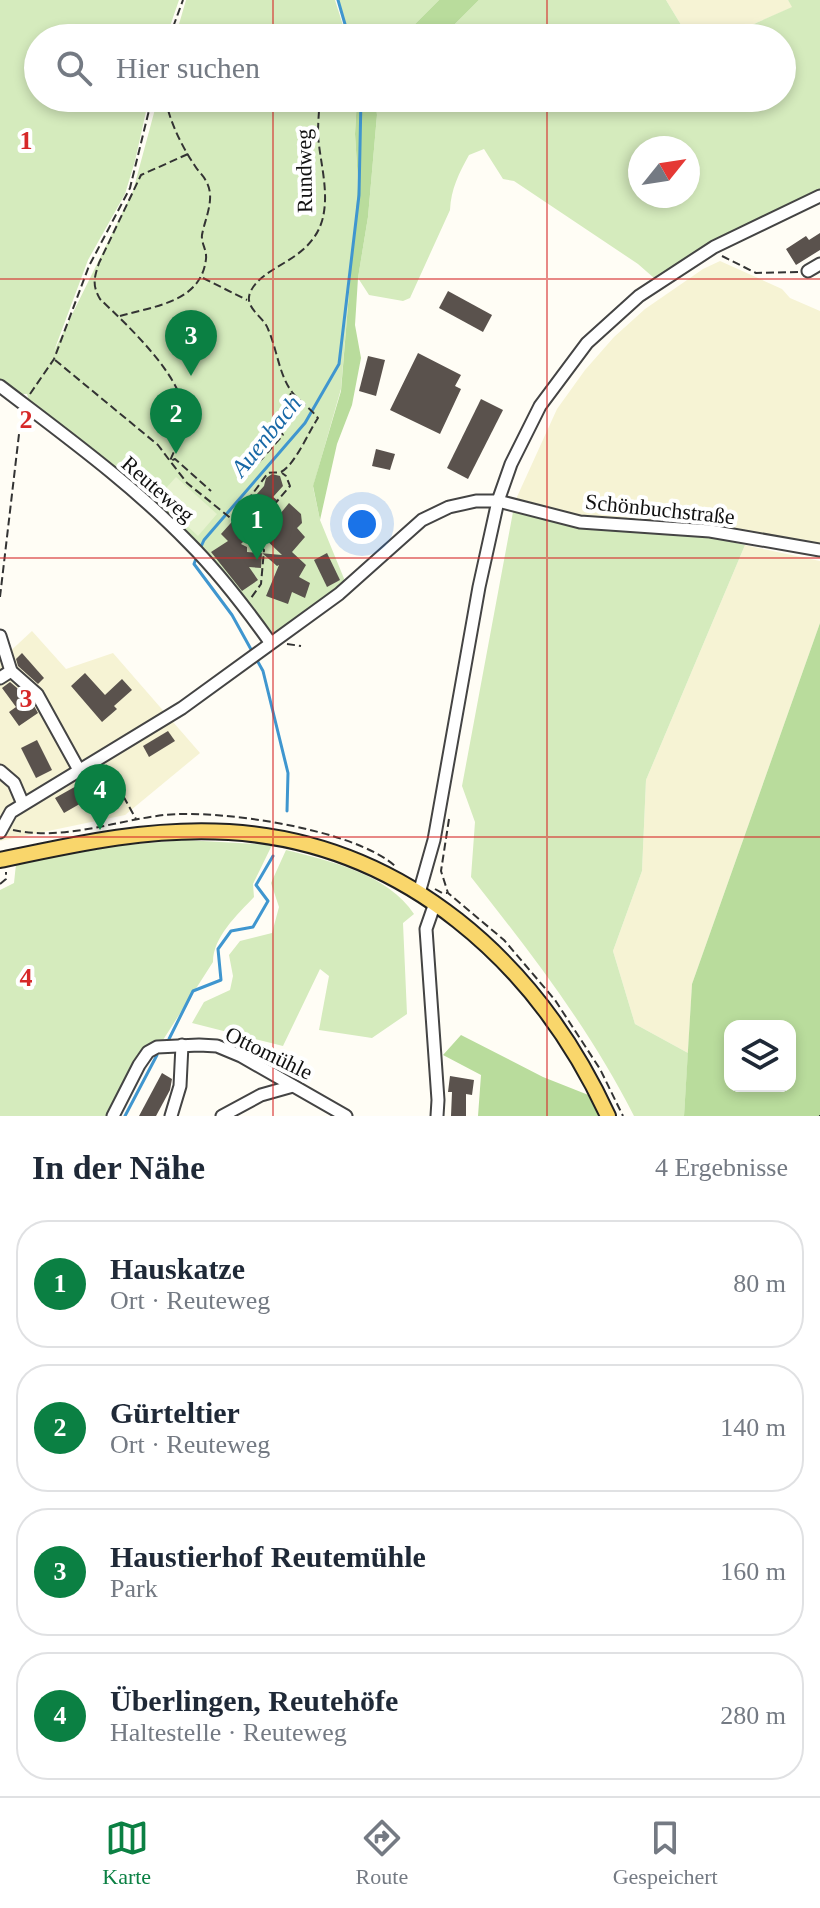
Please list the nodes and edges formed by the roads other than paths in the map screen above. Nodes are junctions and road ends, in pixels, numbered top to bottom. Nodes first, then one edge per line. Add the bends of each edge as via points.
1 (820, 196) edge
2 (820, 264) edge
3 (808, 271) road end
4 (0, 386) edge
5 (498, 501) junction
6 (820, 550) edge
7 (0, 636) edge
8 (266, 646) junction
9 (11, 671) junction
10 (0, 678) edge
11 (79, 770) junction
12 (0, 771) edge
13 (23, 804) junction
14 (0, 832) edge
15 (3, 865) edge
16 (419, 893) junction
17 (435, 903) junction
18 (182, 1045) junction
19 (293, 1086) junction
20 (113, 1116) edge
21 (171, 1116) edge
22 (222, 1116) edge
23 (346, 1116) edge
24 (437, 1116) edge
25 (608, 1116) edge

1 - 5 street via 692,260 606,324 540,406
2 - 3 street
4 - 8 street, Reuteweg via 187,540 243,606
5 - 6 street, Schönbuchstraße via 580,522 710,531
5 - 8 street via 449,507 422,520 339,594
5 - 16 street via 434,840
7 - 9 street
8 - 11 street via 182,708
9 - 10 street
9 - 11 street via 37,694
11 - 13 street
12 - 13 street via 14,783
13 - 14 street via 11,812
15 - 16 main road via 112,838 231,832 316,848
16 - 17 main road
17 - 24 street via 426,929
17 - 25 main road via 478,935 524,982 555,1022
18 - 19 street, Ottomühle via 217,1046
18 - 20 street, Ottomühle via 148,1052
18 - 21 street via 180,1086
19 - 22 street via 261,1095
19 - 23 street, Ottomühle

